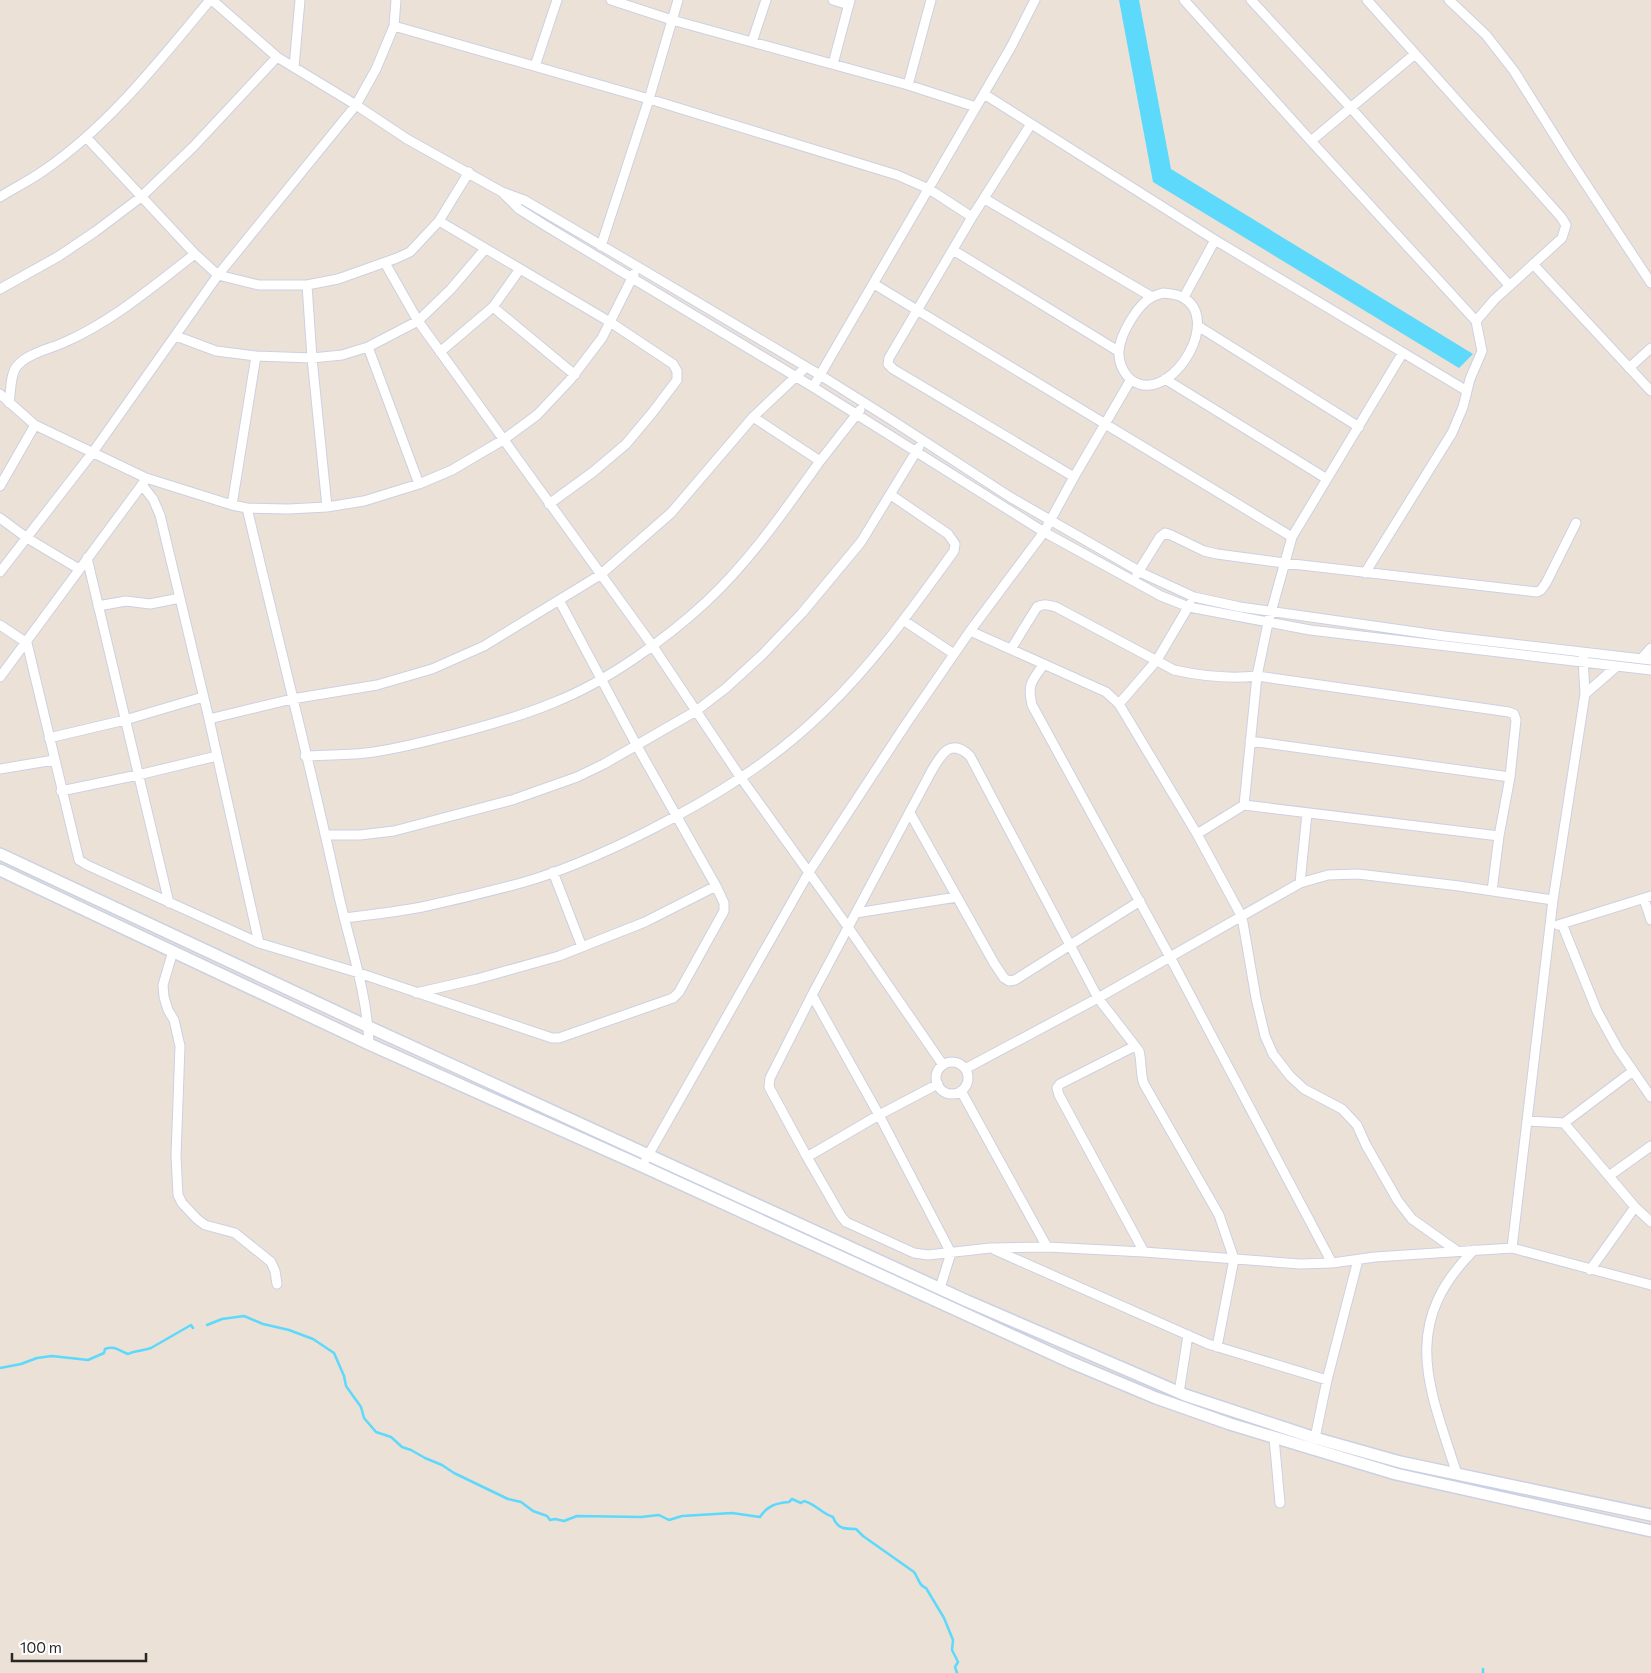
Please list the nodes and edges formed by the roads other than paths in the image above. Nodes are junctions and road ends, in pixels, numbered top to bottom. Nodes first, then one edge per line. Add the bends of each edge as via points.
1 (211, 0) edge
2 (300, 0) edge
3 (396, 0) edge
4 (557, 0) edge
5 (611, 0) edge
6 (678, 0) edge
7 (766, 0) edge
8 (833, 0) edge
9 (931, 0) edge
10 (1036, 0) edge
11 (1184, 0) edge
12 (1251, 0) edge
13 (1367, 0) edge
14 (1450, 0) edge
15 (849, 2) edge
16 (672, 20) junction
17 (394, 26) junction
18 (752, 42) junction
19 (1416, 54) junction
20 (276, 57) junction
21 (833, 64) junction
22 (535, 66) junction
23 (294, 67) junction
24 (908, 85) junction
25 (984, 94) junction
26 (649, 99) junction
27 (356, 105) junction
28 (976, 107) junction
29 (1351, 108) junction
30 (1031, 124) junction
31 (86, 137) junction
32 (1311, 142) junction
33 (468, 172) junction
34 (929, 189) junction
35 (502, 192) junction
36 (0, 197) edge
37 (140, 197) junction
38 (985, 199) junction
39 (972, 217) junction
40 (439, 221) junction
41 (575, 231) junction
42 (570, 240) junction
43 (1215, 240) junction
44 (601, 246) junction
45 (485, 249) junction
46 (953, 250) junction
47 (195, 254) junction
48 (385, 263) junction
49 (1533, 264) junction
50 (638, 267) junction
51 (520, 269) junction
52 (218, 275) junction
53 (632, 278) junction
54 (1651, 283) edge
55 (874, 284) junction
56 (306, 285) junction
57 (1509, 285) junction
58 (0, 289) edge
59 (678, 291) junction
60 (1152, 297) junction
61 (1184, 297) junction
62 (672, 302) junction
63 (493, 307) junction
64 (918, 310) junction
65 (418, 321) junction
66 (728, 321) junction
67 (1476, 321) junction
68 (610, 322) junction
69 (1198, 326) junction
70 (721, 332) junction
71 (176, 336) junction
72 (368, 347) junction
73 (1651, 348) edge
74 (1118, 351) junction
75 (440, 352) junction
76 (1402, 354) junction
77 (256, 356) junction
78 (312, 358) junction
79 (806, 367) junction
80 (1629, 368) junction
81 (575, 375) junction
82 (820, 376) junction
83 (796, 377) junction
84 (1165, 379) junction
85 (1130, 381) junction
86 (813, 387) junction
87 (1467, 391) junction
88 (1651, 391) edge
89 (0, 394) edge
90 (9, 403) junction
91 (865, 404) junction
92 (857, 415) junction
93 (753, 417) junction
94 (35, 425) junction
95 (1105, 425) junction
96 (1359, 427) junction
97 (503, 440) junction
98 (923, 441) junction
99 (93, 452) junction
100 (916, 452) junction
101 (820, 461) junction
102 (1074, 477) junction
103 (984, 479) junction
104 (1327, 479) junction
105 (144, 481) junction
106 (419, 484) junction
107 (0, 486) edge
108 (977, 490) junction
109 (891, 495) junction
110 (549, 504) junction
111 (232, 505) junction
112 (326, 507) junction
113 (247, 508) junction
114 (0, 518) edge
115 (1050, 522) junction
116 (1576, 523) dead end
117 (1044, 532) junction
118 (1292, 536) junction
119 (28, 538) junction
120 (87, 558) junction
121 (1284, 563) junction
122 (79, 569) junction
123 (1138, 571) junction
124 (0, 572) edge
125 (1366, 573) junction
126 (600, 575) junction
127 (1133, 581) junction
128 (1194, 597) junction
129 (180, 598) junction
130 (559, 600) junction
131 (98, 606) junction
132 (1188, 607) junction
133 (1271, 612) junction
134 (902, 620) junction
135 (1268, 623) junction
136 (0, 624) edge
137 (1376, 626) junction
138 (970, 631) junction
139 (1444, 636) junction
140 (1375, 638) junction
141 (26, 642) junction
142 (1518, 644) junction
143 (652, 645) junction
144 (1444, 646) junction
145 (1651, 648) edge
146 (1010, 649) junction
147 (1583, 652) junction
148 (954, 654) junction
149 (1518, 655) junction
150 (1641, 659) junction
151 (1157, 660) junction
152 (1651, 660) edge
153 (1583, 663) junction
154 (1044, 664) junction
155 (1616, 666) junction
156 (1651, 670) edge
157 (0, 676) edge
158 (1257, 676) junction
159 (602, 679) junction
160 (1585, 694) junction
161 (203, 697) junction
162 (292, 699) junction
163 (1119, 704) junction
164 (696, 712) junction
165 (125, 720) junction
166 (209, 720) junction
167 (49, 738) junction
168 (1250, 741) junction
169 (637, 746) junction
170 (217, 756) junction
171 (305, 756) junction
172 (54, 760) junction
173 (0, 769) edge
174 (138, 775) junction
175 (1510, 777) junction
176 (741, 778) junction
177 (62, 791) junction
178 (1244, 805) junction
179 (910, 812) junction
180 (1307, 813) junction
181 (677, 816) junction
182 (1197, 834) junction
183 (325, 835) junction
184 (1499, 836) junction
185 (0, 854) edge
186 (0, 870) edge
187 (554, 872) junction
188 (810, 872) junction
189 (1300, 883) junction
190 (716, 886) junction
191 (1492, 891) junction
192 (957, 897) junction
193 (1648, 898) edge
194 (1553, 900) junction
195 (1140, 901) junction
196 (169, 903) junction
197 (856, 913) junction
198 (1242, 917) junction
199 (344, 918) junction
200 (1651, 920) edge
201 (1562, 924) junction
202 (848, 927) junction
203 (1550, 928) junction
204 (259, 942) junction
205 (1069, 944) junction
206 (582, 947) junction
207 (173, 951) junction
208 (1170, 957) junction
209 (359, 973) junction
210 (416, 993) junction
211 (812, 995) junction
212 (1098, 998) junction
213 (368, 1027) junction
214 (370, 1044) junction
215 (1136, 1046) junction
216 (944, 1065) junction
217 (965, 1069) junction
218 (1633, 1071) junction
219 (938, 1084) junction
220 (961, 1091) junction
221 (1651, 1097) edge
222 (879, 1115) junction
223 (1527, 1121) junction
224 (1564, 1123) junction
225 (1651, 1146) edge
226 (648, 1154) junction
227 (807, 1157) junction
228 (642, 1166) junction
229 (1609, 1176) junction
230 (1635, 1207) junction
231 (1651, 1222) edge
232 (1047, 1247) junction
233 (990, 1248) junction
234 (1512, 1248) junction
235 (1474, 1250) junction
236 (1457, 1251) junction
237 (951, 1252) junction
238 (1144, 1252) junction
239 (1234, 1259) junction
240 (1358, 1260) junction
241 (1332, 1263) junction
242 (1590, 1270) junction
243 (277, 1284) dead end
244 (1651, 1285) edge
245 (940, 1288) junction
246 (1188, 1335) junction
247 (1217, 1347) junction
248 (1327, 1380) junction
249 (1180, 1393) junction
250 (1274, 1438) junction
251 (1315, 1438) junction
252 (1457, 1474) junction
253 (1280, 1504) dead end
254 (1651, 1515) edge
255 (1651, 1531) edge

1 - 20 street
1 - 31 street via 130,94
2 - 23 street
3 - 17 street
4 - 22 street
5 - 16 street
6 - 16 street
7 - 18 street
8 - 15 street
9 - 24 street
10 - 25 street
11 - 32 street
12 - 29 street
13 - 19 street
14 - 54 street via 1486,35 1514,71
15 - 21 street
16 - 18 street
16 - 26 street
17 - 22 street
17 - 27 street
18 - 21 street
19 - 29 street
19 - 49 street via 1566,225 1562,238
20 - 23 street
20 - 37 street via 194,146
21 - 24 street
22 - 26 street
23 - 27 street
24 - 28 street
25 - 28 street
25 - 30 street
26 - 34 street via 897,175
26 - 44 street
27 - 33 street
27 - 52 street
28 - 34 street
29 - 32 street
29 - 57 street
30 - 38 street
30 - 43 street
31 - 36 street via 43,171
31 - 37 street
32 - 67 street
33 - 35 street
33 - 40 street
34 - 39 street
34 - 55 street
35 - 41 street via 524,200
35 - 42 street via 518,209
37 - 47 street
37 - 58 street via 59,256
38 - 39 street
38 - 60 street
39 - 46 street
40 - 45 street
40 - 48 street via 410,252
41 - 42 street
41 - 44 street
42 - 53 street
43 - 61 street
43 - 76 street
44 - 50 street
45 - 51 street
45 - 65 street
46 - 64 street
46 - 74 street
47 - 52 street
47 - 90 street via 110,318 16,366
48 - 56 street via 338,279
48 - 65 street
49 - 57 street
49 - 80 street
50 - 53 street
50 - 59 street
51 - 63 street
51 - 68 street
52 - 56 street via 259,285
52 - 71 street
53 - 62 street
53 - 68 street
55 - 64 street
55 - 82 street
56 - 78 street
57 - 67 street
59 - 62 street
59 - 66 street
60 - 61 street via 1163,293
60 - 74 street via 1130,320
61 - 69 street via 1195,314
62 - 70 street
63 - 75 street
63 - 81 street
64 - 95 street
64 - 102 street via 888,364
65 - 72 street
65 - 75 street
66 - 70 street
66 - 79 street
67 - 87 street via 1482,351
68 - 81 street
68 - 110 street via 673,364 678,371 677,380 626,444
69 - 84 street via 1185,360
69 - 96 street
70 - 83 street
71 - 77 street via 216,351
71 - 99 street
72 - 78 street
72 - 106 street
73 - 80 street
74 - 85 street via 1122,369
75 - 97 street
76 - 87 street
76 - 96 street
77 - 78 street
77 - 111 street
78 - 112 street
79 - 82 street
79 - 83 street
80 - 88 street
81 - 97 street via 537,414
82 - 86 street
82 - 91 street
83 - 86 street
83 - 93 street
84 - 85 street via 1142,385
84 - 104 street
85 - 95 street
86 - 92 street
87 - 125 street via 1452,433
89 - 90 street
90 - 94 street
91 - 92 street
91 - 98 street
92 - 100 street
92 - 101 street
93 - 101 street
93 - 126 street via 671,513
94 - 99 street
94 - 107 street
95 - 102 street
95 - 118 street
96 - 104 street
97 - 106 street via 452,470
97 - 110 street
98 - 100 street
98 - 103 street
99 - 105 street
99 - 119 street
100 - 108 street
100 - 109 street
101 - 143 street via 737,570 701,607
102 - 115 street
103 - 108 street
103 - 115 street
104 - 118 street
105 - 111 street
105 - 120 street
105 - 129 street via 160,515
106 - 112 street via 364,501
108 - 117 street
109 - 134 street via 948,534 955,544 954,551
109 - 164 street via 861,542 802,613 763,654
110 - 126 street
111 - 113 street
112 - 113 street
113 - 162 street
114 - 119 street
115 - 117 street
115 - 123 street
116 - 125 street via 1546,584 1537,592
117 - 127 street
117 - 138 street
118 - 121 street
119 - 122 street
119 - 124 street
120 - 122 street
120 - 131 street
121 - 123 street via 1204,551 1165,534
121 - 125 street
121 - 133 street
122 - 141 street
123 - 127 street
123 - 128 street
126 - 130 street
126 - 143 street
127 - 132 street
128 - 132 street
128 - 133 street
129 - 131 street via 150,604 126,601
129 - 161 street
130 - 159 street
130 - 162 street via 484,646 432,669 378,685
131 - 165 street
132 - 135 street
132 - 151 street
133 - 135 street
133 - 137 street
134 - 148 street
134 - 176 street via 864,670 826,710 784,747
135 - 140 street
135 - 158 street
136 - 141 street
137 - 139 street
137 - 140 street
138 - 146 street
138 - 148 street
139 - 142 street
139 - 144 street
140 - 144 street
141 - 157 street
141 - 167 street
142 - 147 street
142 - 149 street
143 - 159 street
143 - 164 street
144 - 149 street
145 - 150 street
146 - 151 street via 1036,608 1042,604 1056,607
146 - 154 street
147 - 150 street
147 - 153 street
148 - 188 street
149 - 153 street
150 - 152 street
151 - 158 street via 1187,673 1235,679
151 - 163 street
153 - 155 street
153 - 160 street
154 - 163 street via 1106,692
154 - 195 street via 1029,692 1032,705
155 - 156 street
155 - 160 street
158 - 168 street
158 - 175 street via 1509,712 1516,720
159 - 169 street
159 - 171 street via 557,702 456,734 367,753
160 - 194 street
161 - 165 street
161 - 166 street
162 - 166 street
162 - 171 street
163 - 182 street
164 - 169 street
164 - 176 street
165 - 167 street
165 - 174 street
166 - 170 street
167 - 172 street
168 - 175 street
168 - 178 street
169 - 181 street
169 - 183 street via 577,777 504,803 394,831
170 - 174 street
170 - 204 street
171 - 183 street
172 - 173 street
172 - 177 street
174 - 177 street
174 - 196 street
175 - 184 street
176 - 181 street
176 - 188 street
177 - 196 street via 79,860
178 - 180 street
178 - 182 street
179 - 192 street
179 - 197 street
179 - 205 street via 943,753 954,748 962,749 970,756
180 - 184 street
180 - 189 street
181 - 187 street via 620,845
181 - 190 street
182 - 198 street
183 - 199 street
184 - 191 street
185 - 213 main road
186 - 207 main road
187 - 199 street via 422,907
187 - 206 street
188 - 202 street
188 - 226 street
189 - 191 street via 1328,875 1358,874
189 - 198 street
190 - 206 street via 646,922
190 - 210 street via 724,903 722,918 679,992 665,1002 552,1038
191 - 194 street
192 - 197 street
192 - 205 street via 994,963 1009,981
193 - 200 street
193 - 201 street
194 - 203 street
195 - 205 street
195 - 208 street
196 - 204 street
197 - 202 street
198 - 208 street
198 - 236 street via 1265,1036 1273,1054 1304,1089 1342,1109 1357,1125 1398,1201 1412,1218
199 - 209 street
201 - 203 street
201 - 218 street via 1597,1011
202 - 211 street
202 - 216 street
203 - 223 street
204 - 209 street
205 - 212 street
206 - 210 street via 486,977
207 - 214 main road
207 - 243 street via 163,985 180,1046 176,1156 178,1195 205,1225 235,1233 271,1262
208 - 212 street
208 - 241 street
209 - 210 street
209 - 213 street
211 - 222 street
211 - 227 street via 772,1072 769,1087
212 - 215 street
212 - 217 street
213 - 214 street
213 - 226 main road
214 - 228 main road
215 - 238 street via 1057,1088
215 - 239 street via 1142,1061 1144,1084 1219,1215
216 - 217 street via 952,1062
216 - 219 street via 936,1076
217 - 220 street via 967,1083
218 - 221 street
218 - 224 street
219 - 220 street via 945,1092
219 - 222 street
220 - 232 street
222 - 227 street
222 - 237 street
223 - 224 street
223 - 234 street
224 - 229 street
225 - 229 street
226 - 228 street
226 - 245 main road
227 - 237 street via 846,1222 914,1253 928,1256
228 - 250 main road via 1070,1362 1156,1398
229 - 230 street
230 - 231 street
230 - 242 street
232 - 233 street
232 - 238 street
233 - 237 street
233 - 246 street
234 - 235 street
234 - 242 street
235 - 236 street
235 - 252 street via 1446,1283 1435,1304 1426,1357 1431,1393
236 - 240 street
237 - 245 street
238 - 239 street
239 - 241 street
239 - 247 street
240 - 241 street
240 - 248 street
242 - 244 street
245 - 249 main road
246 - 247 street
246 - 249 street
247 - 248 street
248 - 251 street
249 - 251 main road
250 - 253 street
250 - 255 main road via 1396,1474
251 - 252 main road
252 - 254 main road

